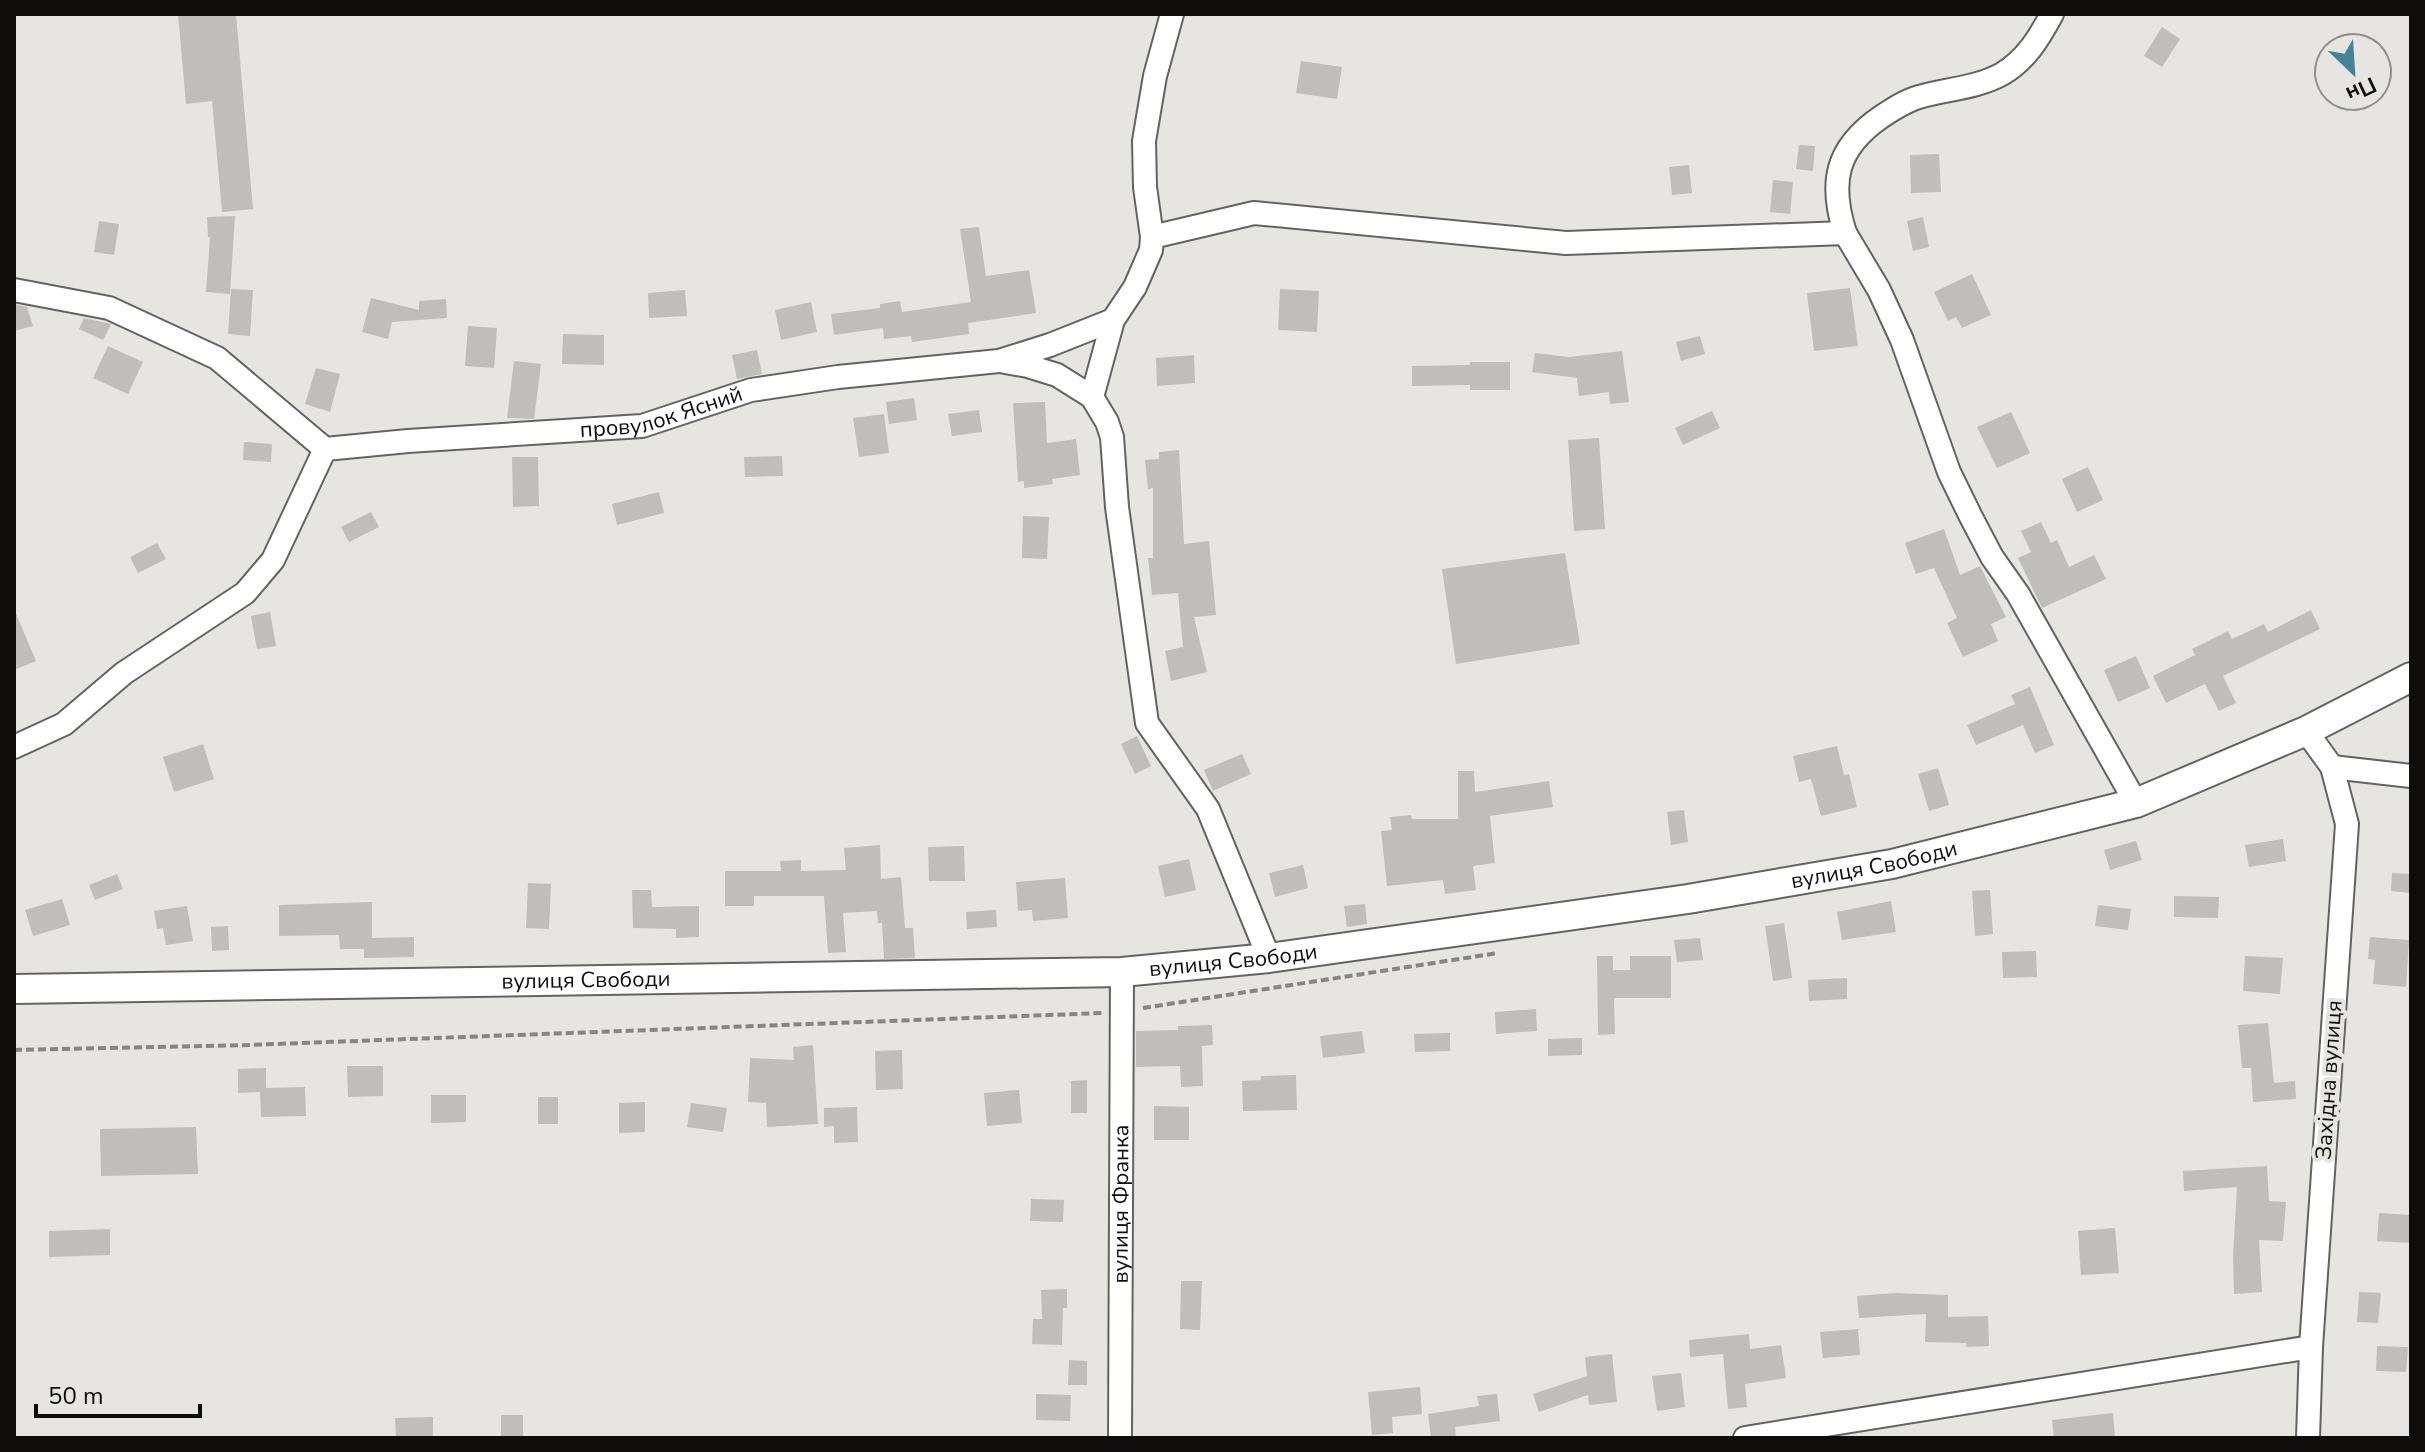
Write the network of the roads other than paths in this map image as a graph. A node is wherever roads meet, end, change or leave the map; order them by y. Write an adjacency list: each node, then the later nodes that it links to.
1 (1172, 14): 4 (street)
2 (2052, 14): 3 (street)
3 (1845, 233): 4 (street); 15 (street)
4 (1152, 237): 6 (street)
5 (14, 290): 9 (street)
6 (1113, 320): 7 (street, провулок Ясний); 8 (street)
7 (999, 361): 8 (street); 9 (street, провулок Ясний)
8 (1092, 397): 16 (street)
9 (325, 449): 12 (street)
10 (2411, 677): 11 (street, вулиця Свободи)
11 (2306, 731): 13 (street, Західна вулиця); 15 (street, вулиця Свободи)
12 (14, 747)
13 (2332, 767): 14 (street); 19 (street, Західна вулиця)
14 (2411, 776)
15 (2136, 803): 16 (street, вулиця Свободи)
16 (1269, 958): 17 (street, вулиця Свободи)
17 (1122, 972): 18 (street, вулиця Свободи); 20 (street, вулиця Франка)
18 (14, 989)
19 (2311, 1347): 21 (street); 22 (street, Західна вулиця)
20 (1120, 1438)
21 (1745, 1438)
22 (2308, 1438)

